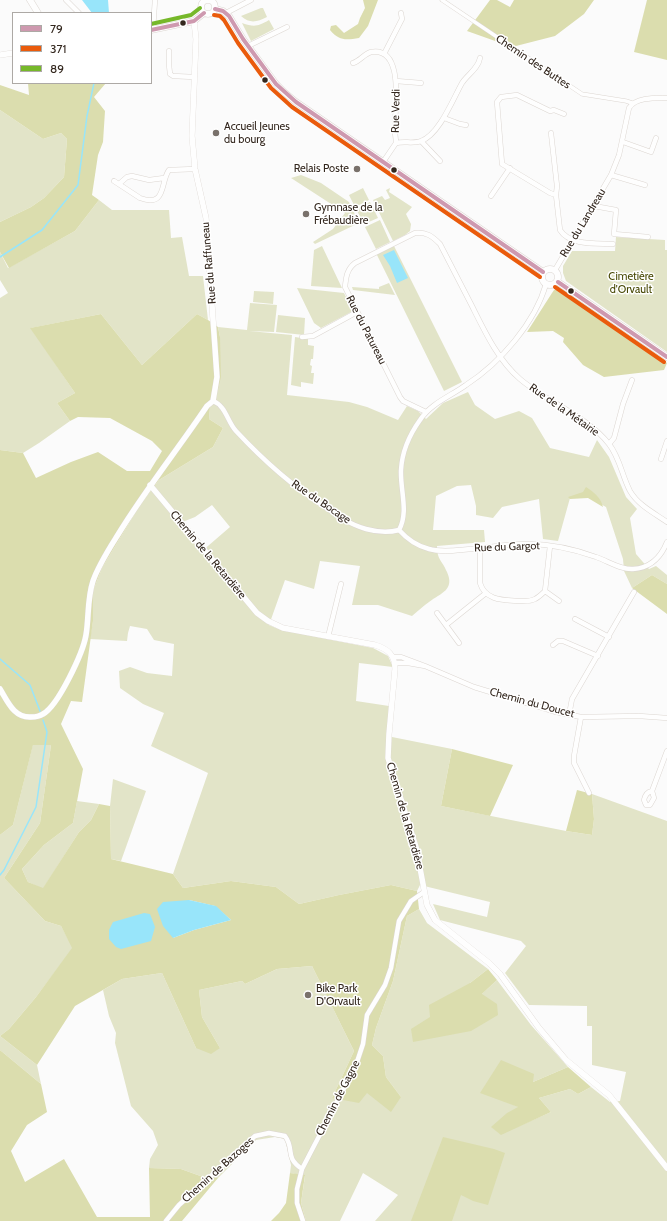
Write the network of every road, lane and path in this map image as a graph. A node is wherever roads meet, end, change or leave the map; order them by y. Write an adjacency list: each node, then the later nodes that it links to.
1 (30, 0): 8 (main road)
2 (66, 0): 9 (street)
3 (155, 0): 15 (street)
4 (208, 0): 7 (main road); 10 (main road)
5 (250, 0): 12 (street)
6 (442, 0): 27 (street, Chemin des Buttes)
7 (214, 9): 10 (main road); 12 (main road)
8 (37, 12)
9 (78, 12)
10 (204, 13): 13 (main road)
11 (401, 13): 19 (street)
12 (226, 14): 16 (main road)
13 (194, 21): 15 (main road); 23 (street, Rue du Raffuneau)
14 (287, 27): 16 (street)
15 (152, 29)
16 (248, 46): 37 (main road)
17 (169, 51): 23 (street)
18 (12, 53): 20 (street)
19 (384, 54): 22 (street); 24 (street, Rue Verdi)
20 (0, 55)
21 (480, 58): 29 (street)
22 (353, 64)
23 (194, 77): 39 (street, Rue du Raffuneau)
24 (396, 81): 25 (street, Rue Verdi); 35 (street, Rue Verdi)
25 (421, 83)
26 (667, 98): 27 (street)
27 (632, 104): 34 (street, Rue du Landreau)
28 (564, 114): 38 (street)
29 (444, 118): 30 (street); 33 (street)
30 (466, 125)
31 (551, 134): 45 (street)
32 (656, 138): 34 (street)
33 (421, 141): 35 (street); 36 (street)
34 (623, 142): 40 (street, Rue du Landreau)
35 (396, 143): 37 (street, Rue Verdi)
36 (440, 161)
37 (384, 162): 52 (main road)
38 (510, 168): 45 (street); 46 (street)
39 (195, 169): 41 (street); 60 (street, Rue du Raffuneau)
40 (611, 175): 44 (street, Rue du Landreau); 47 (street, Rue du Landreau)
41 (164, 178): 43 (street); 43 (street)
42 (114, 181): 43 (street)
43 (119, 184)
44 (645, 186)
45 (556, 195): 49 (street)
46 (491, 196)
47 (594, 206): 48 (street); 49 (street, Rue du Landreau)
48 (648, 237)
49 (573, 240): 50 (street); 51 (street, Rue du Landreau)
50 (614, 244)
51 (555, 270): 52 (main road); 53 (main road)
52 (543, 272): 54 (main road)
53 (558, 282): 54 (main road); 58 (main road)
54 (546, 284): 57 (street)
55 (357, 312): 56 (street); 57 (street, Rue du Patureau); 61 (street, Rue du Patureau)
56 (302, 337)
57 (500, 356): 61 (street); 63 (street, Rue de la Métairie)
58 (667, 357)
59 (632, 380): 63 (street)
60 (213, 401): 65 (street); 67 (street, Rue du Bocage)
61 (426, 412): 67 (street)
62 (667, 441): 64 (street)
63 (609, 444): 66 (street, Rue de la Métairie)
64 (662, 459)
65 (150, 485): 79 (street, Chemin de la Retardière); 85 (street)
66 (667, 522)
67 (399, 530): 70 (street, Rue du Gargot)
68 (667, 542): 69 (street, Rue du Gargot)
69 (550, 546): 70 (street, Rue du Gargot); 72 (street)
70 (480, 548): 74 (street)
71 (341, 584): 79 (street)
72 (545, 591): 74 (street); 75 (street)
73 (634, 592): 80 (street)
74 (486, 593): 78 (street)
75 (559, 601)
76 (437, 613): 78 (street)
77 (575, 619): 80 (street)
78 (446, 625): 81 (street)
79 (328, 637): 84 (street, Chemin de la Retardière)
80 (609, 637): 83 (street)
81 (459, 642)
82 (553, 645): 83 (street)
83 (598, 656): 86 (street)
84 (394, 660): 86 (street, Chemin du Doucet); 92 (street, Chemin de la Retardière)
85 (0, 689)
86 (569, 715): 87 (street, Chemin du Doucet)
87 (581, 717): 88 (street, Chemin du Doucet); 91 (street)
88 (667, 718)
89 (667, 751): 90 (street)
90 (652, 790)
91 (589, 793)
92 (424, 892): 93 (street, Chemin de la Retardière); 94 (street, Chemin de Gagne)
93 (667, 1168)
94 (302, 1169): 95 (street, Chemin de Bazoges); 96 (street, Chemin de Gagne)
95 (166, 1221)
96 (302, 1221)

